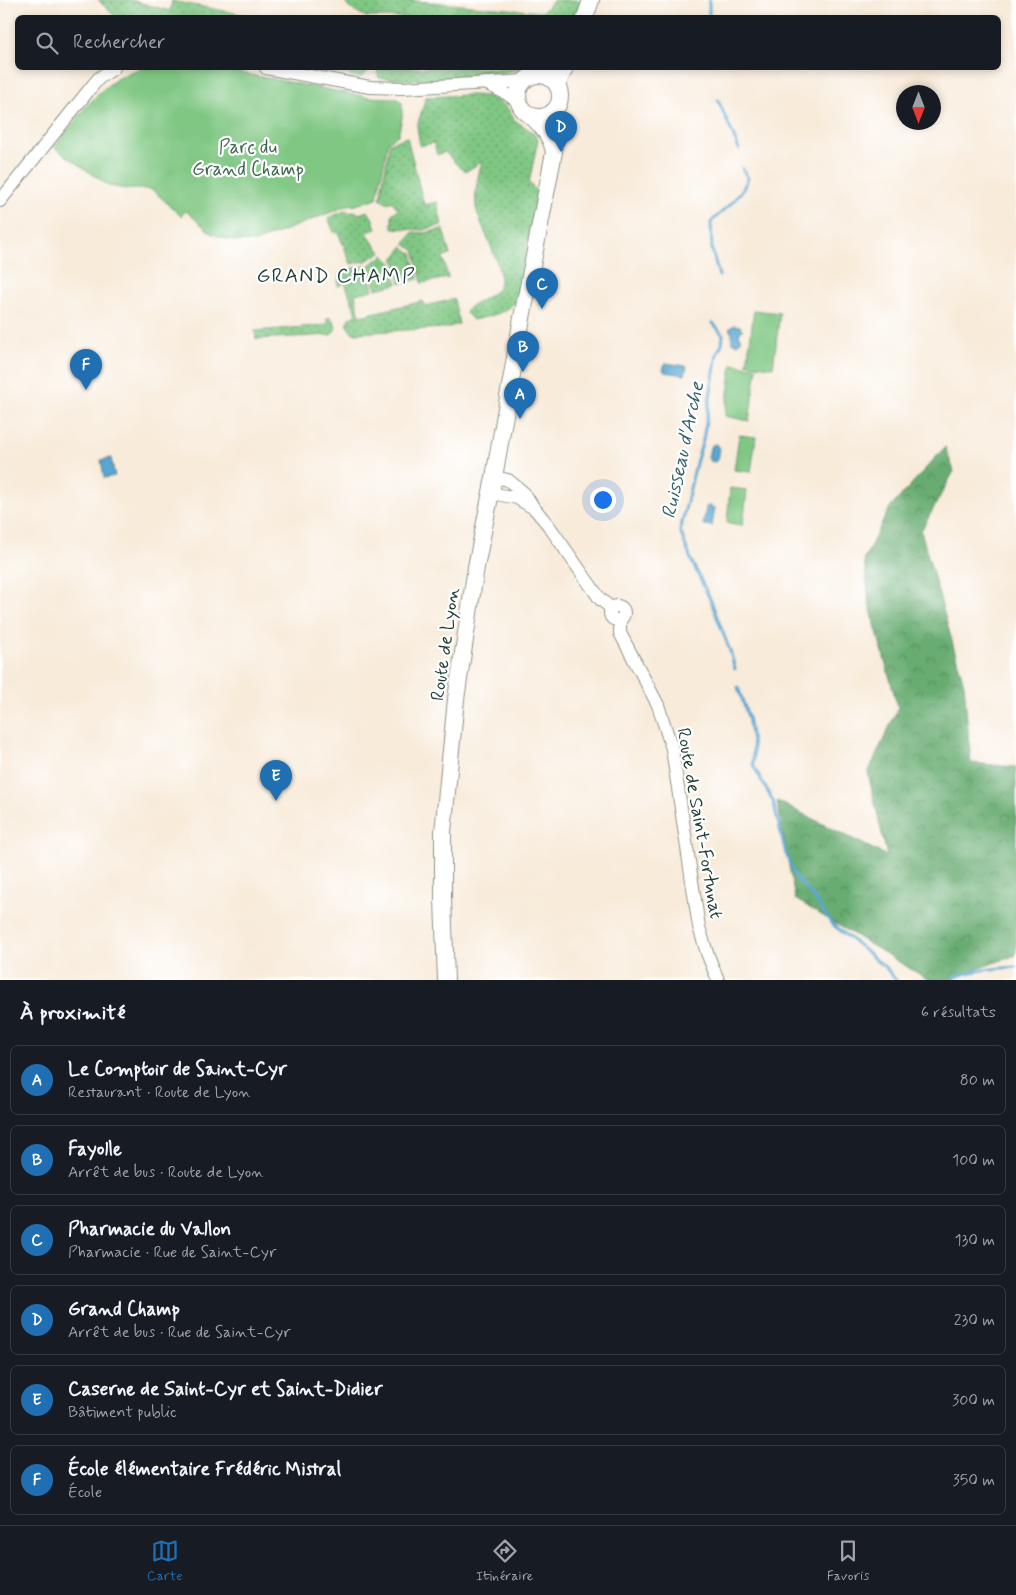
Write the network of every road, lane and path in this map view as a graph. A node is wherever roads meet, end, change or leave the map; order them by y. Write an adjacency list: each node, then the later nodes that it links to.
1 (591, 0): 2 (main road)
2 (586, 15)
3 (111, 70): 14 (street)
4 (277, 70): 8 (street)
5 (563, 70): 9 (main road)
6 (546, 71): 7 (main road); 9 (main road)
7 (524, 81): 8 (street); 10 (main road)
8 (485, 83): 10 (street)
9 (557, 85): 11 (main road)
10 (518, 102): 12 (main road)
11 (554, 110): 12 (main road); 13 (main road)
12 (530, 115): 13 (main road)
13 (552, 140): 15 (main road, Route de Lyon)
14 (0, 201)
15 (492, 485): 16 (main road, Route de Lyon); 17 (street, Route de Saint-Fortunat)
16 (446, 980)
17 (718, 980)

